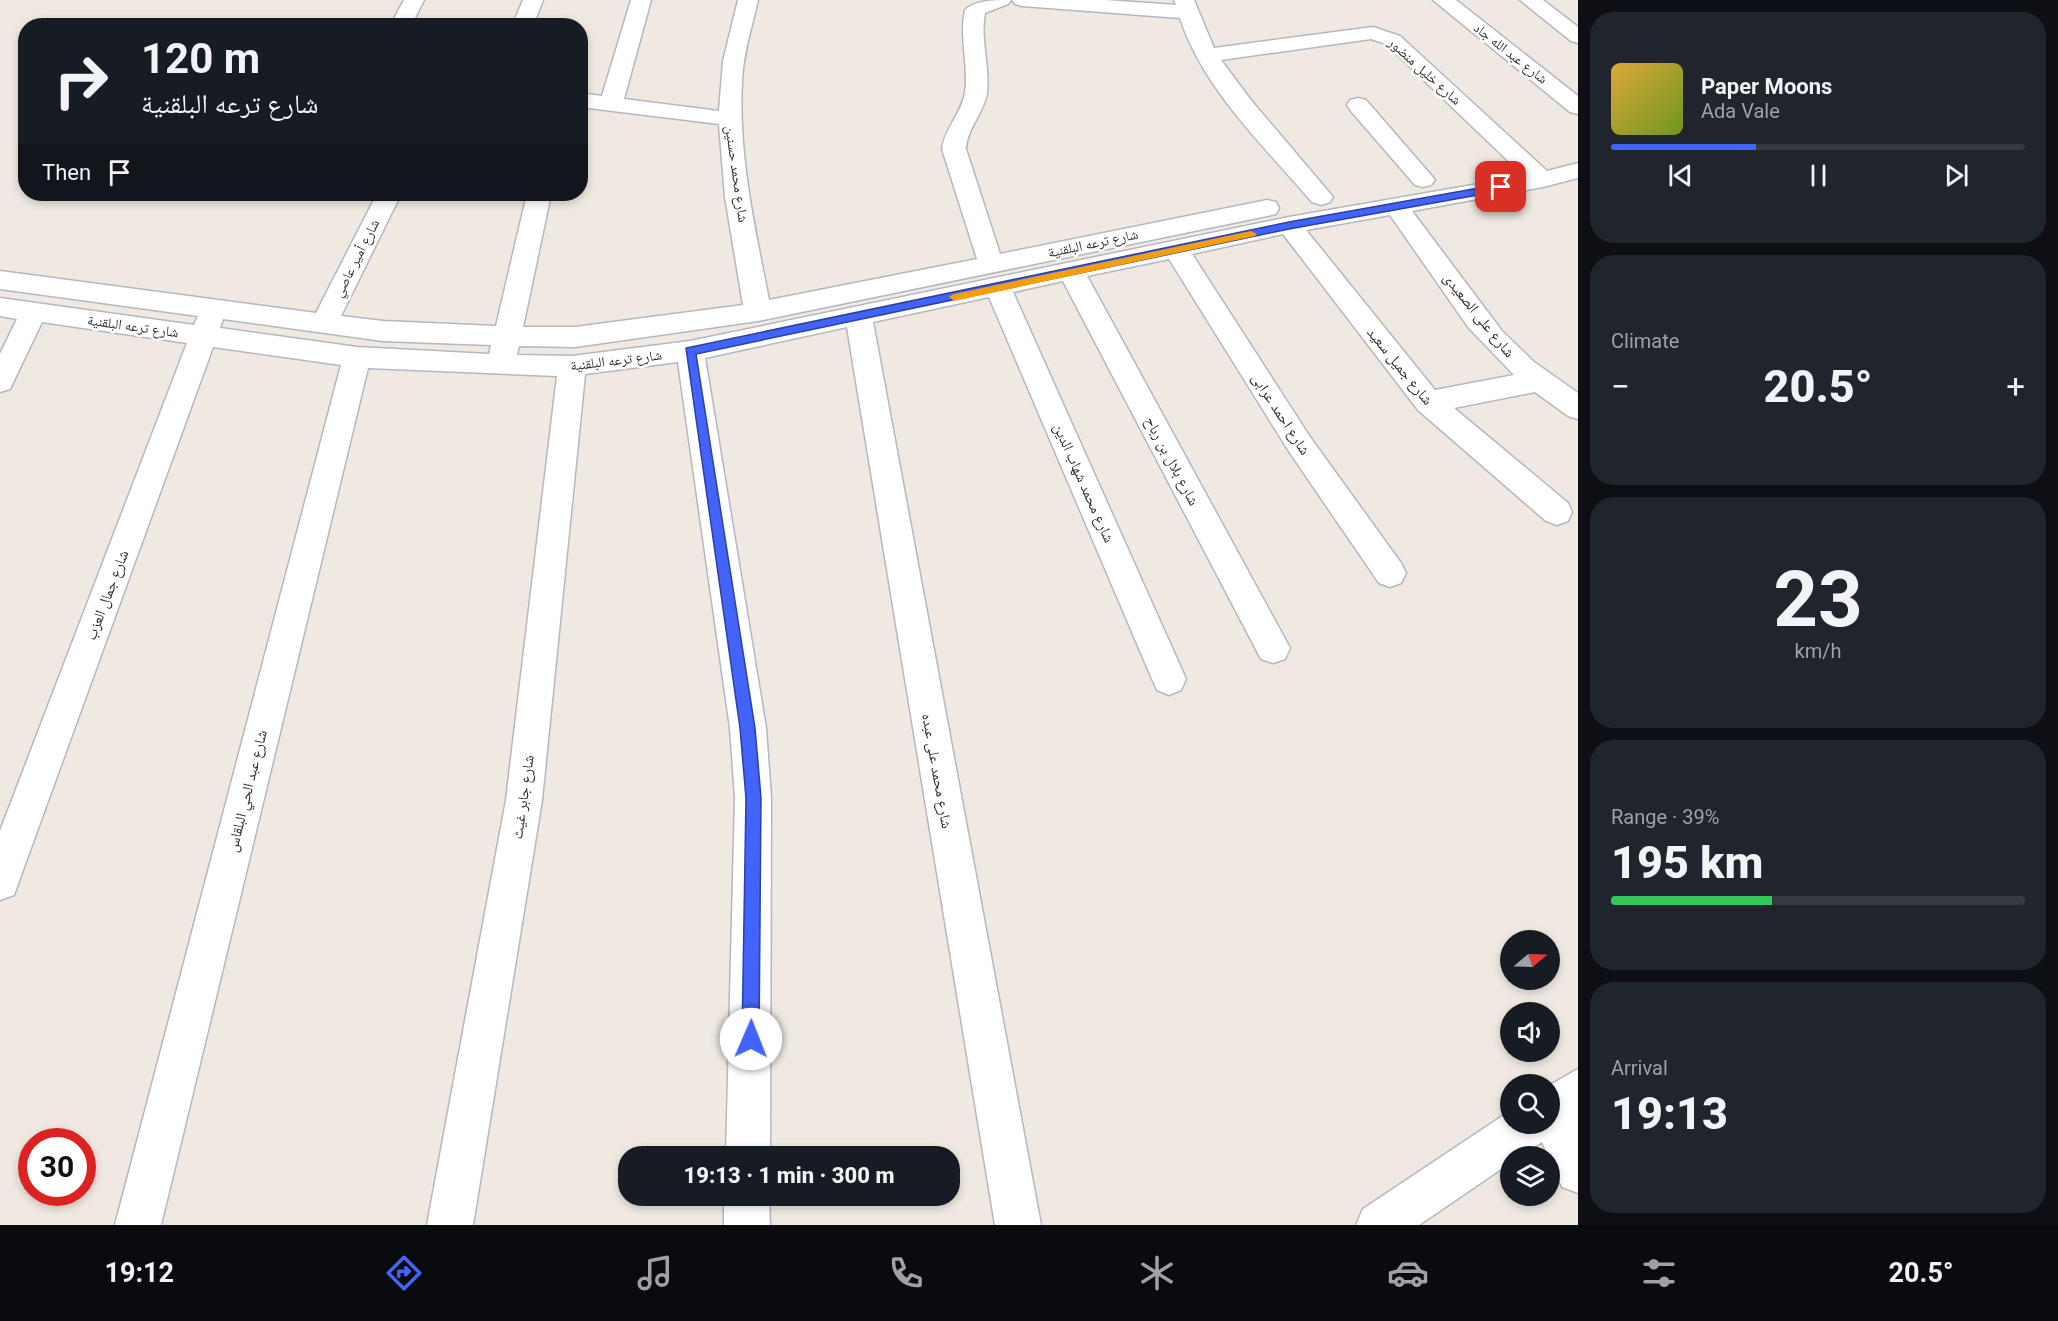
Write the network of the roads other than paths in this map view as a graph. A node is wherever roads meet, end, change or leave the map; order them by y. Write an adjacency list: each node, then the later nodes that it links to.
1 (414, 0): 12 (street)
2 (533, 0): 13 (street)
3 (641, 0): 17 (street)
4 (748, 0): 20 (street, شارع محمد حسنين)
5 (1001, 0): 6 (street); 32 (street, شارع محمد شهاب الدين)
6 (1016, 0)
7 (1022, 0): 10 (street)
8 (1443, 0): 19 (street, شارع عبد الله جاد)
9 (1530, 0): 14 (street)
10 (1085, 2): 11 (street)
11 (1186, 6): 15 (street)
12 (404, 18)
13 (525, 18)
14 (1578, 37)
15 (1209, 55): 23 (street, شارع خليل منضور); 25 (street)
16 (588, 101): 17 (street)
17 (611, 104): 20 (street)
18 (1358, 105): 24 (street)
19 (1578, 107)
20 (729, 119): 36 (street, شارع محمد حسنين)
21 (1578, 150): 23 (street, شارع ترعه البلقنية)
22 (1578, 170): 23 (street, شارع ترعه البلقنية)
23 (1534, 171): 24 (street, شارع ترعه البلقنية); 28 (street, شارع ترعه البلقنية)
24 (1423, 180): 25 (street, شارع ترعه البلقنية)
25 (1321, 197): 32 (street, شارع ترعه البلقنية)
26 (385, 201): 39 (street, شارع أمير عاصي)
27 (537, 201): 40 (street)
28 (1396, 206): 29 (street, شارع ترعه البلقنية); 45 (street, شارع على الصعيدى)
29 (1289, 225): 30 (street, شارع ترعه البلقنية); 47 (street, شارع جميل سعيد)
30 (1177, 251): 31 (street, شارع ترعه البلقنية); 50 (street, شارع احمد عرابى)
31 (1072, 273): 32 (street, شارع ترعه البلقنية); 51 (street, شارع بلال بن رباح)
32 (995, 276): 36 (street, شارع ترعه البلقنية); 37 (street, شارع ترعه البلقنية); 52 (street, شارع محمد شهاب الدين)
33 (0, 280): 38 (street, شارع ترعه البلقنية)
34 (0, 307): 35 (street, شارع ترعه البلقنية)
35 (34, 312): 38 (street, شارع ترعه البلقنية); 46 (street)
36 (758, 312): 40 (street, شارع ترعه البلقنية)
37 (859, 317): 41 (street, شارع ترعه البلقنية); 65 (street, شارع محمد على عبده)
38 (209, 322): 39 (street, شارع ترعه البلقنية); 42 (street, شارع ترعه البلقنية); 53 (street, شارع جمال العزب)
39 (324, 323): 40 (street, شارع ترعه البلقنية)
40 (507, 337): 43 (street)
41 (690, 351): 44 (street, شارع ترعه البلقنية); 58 (street)
42 (357, 357): 43 (street, شارع ترعه البلقنية); 62 (street, شارع عبد الحي البلقاس)
43 (500, 365): 44 (street, شارع ترعه البلقنية)
44 (572, 366): 63 (street, شارع جابر غيث)
45 (1539, 381): 47 (street); 48 (street, شارع على الصعيدى)
46 (0, 382)
47 (1428, 402): 49 (street, شارع جميل سعيد)
48 (1578, 408)
49 (1557, 512)
50 (1390, 573)
51 (1273, 648)
52 (1169, 679)
53 (0, 881)
54 (1578, 1091): 55 (street)
55 (1560, 1103)
56 (1560, 1132): 59 (street)
57 (1516, 1134): 61 (street)
58 (748, 1146)
59 (1578, 1171)
60 (747, 1206): 64 (street)
61 (1390, 1222)
62 (138, 1225)
63 (450, 1225)
64 (747, 1225)
65 (1018, 1225)

